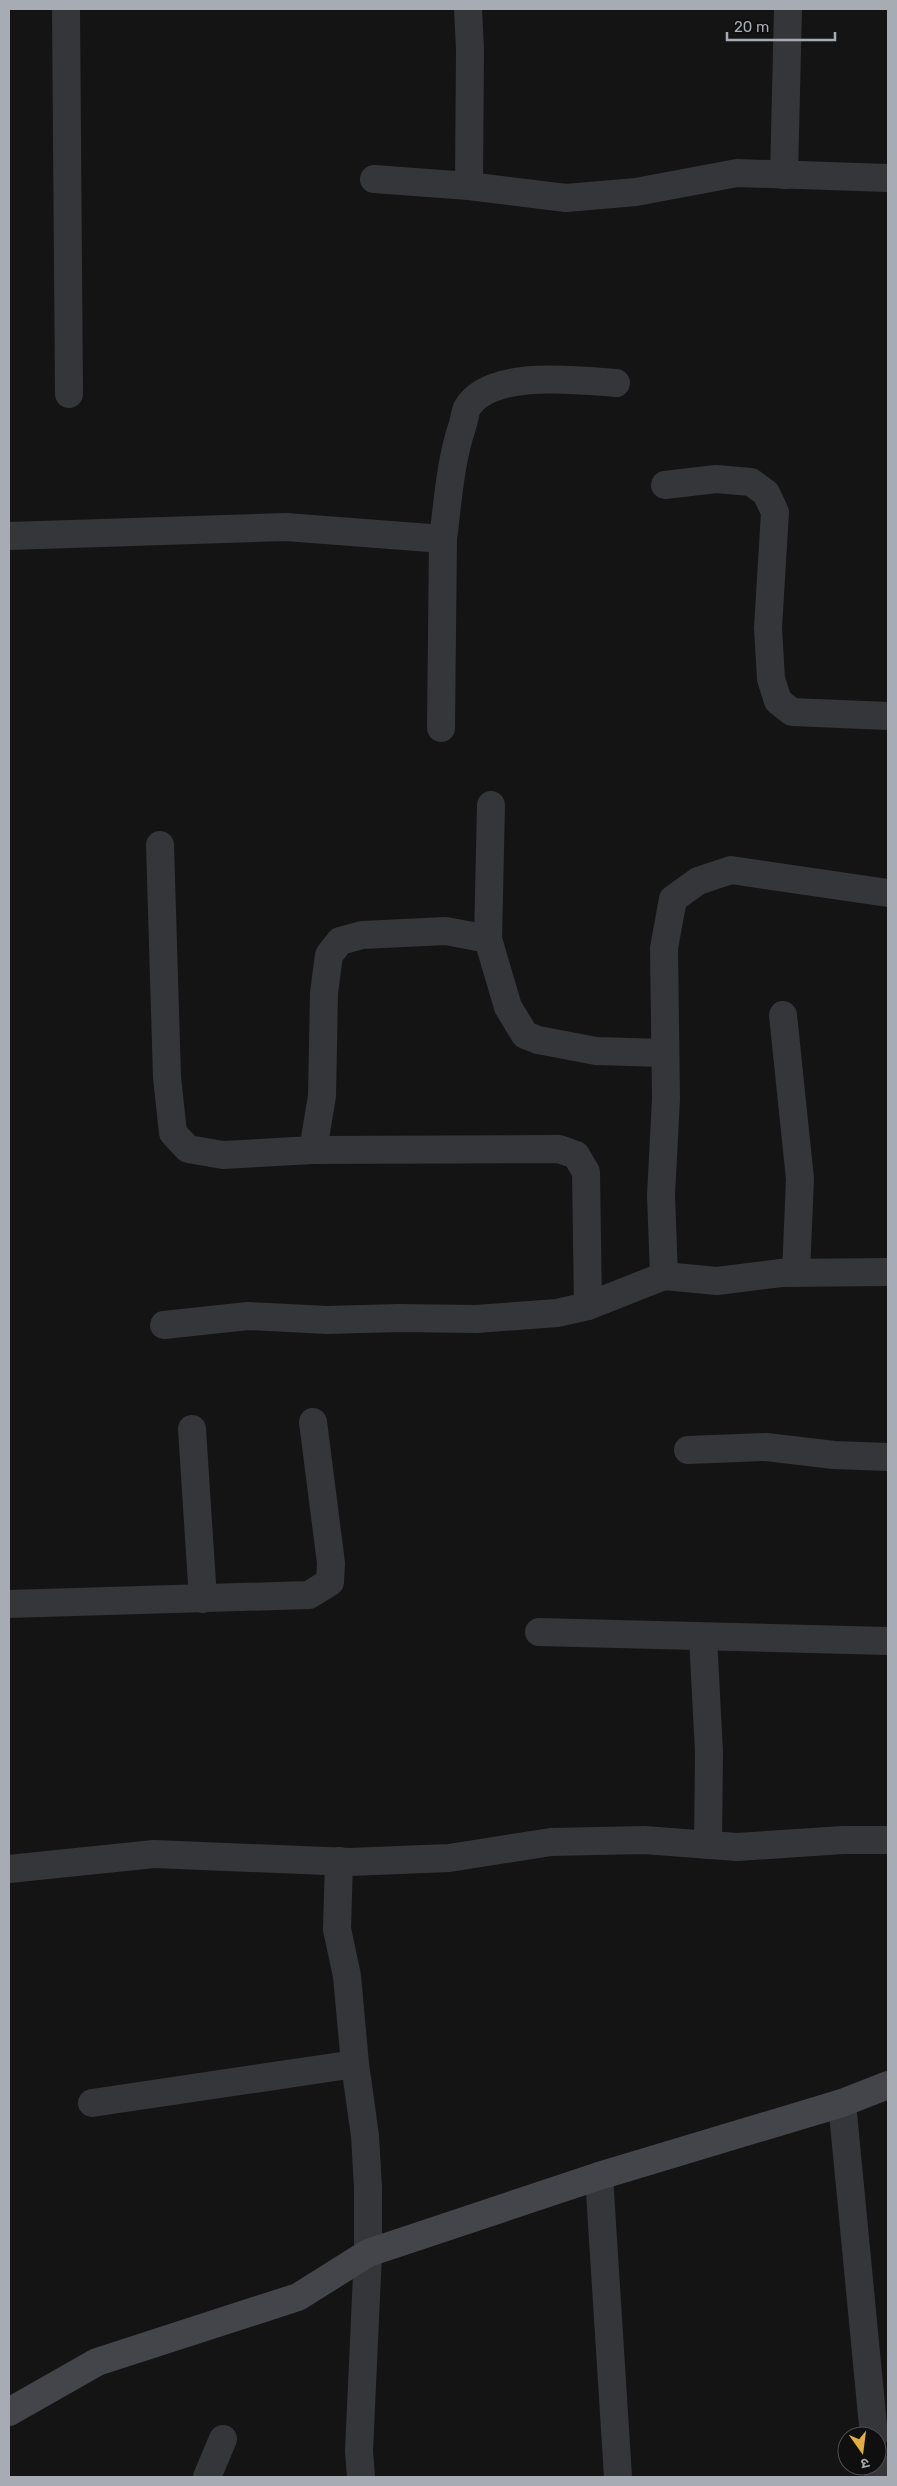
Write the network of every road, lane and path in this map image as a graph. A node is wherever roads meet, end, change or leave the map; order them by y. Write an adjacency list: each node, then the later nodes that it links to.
1 (66, 9): 9 (street)
2 (468, 9): 7 (street)
3 (788, 9): 4 (street)
4 (784, 175): 5 (street); 7 (street)
5 (888, 178)
6 (374, 179): 7 (street)
7 (469, 186)
8 (616, 383): 12 (street)
9 (69, 394)
10 (665, 485): 13 (street)
11 (9, 536): 12 (street)
12 (443, 540): 14 (street)
13 (888, 716)
14 (441, 728)
15 (491, 805): 18 (street)
16 (160, 845): 21 (street)
17 (888, 892): 20 (street)
18 (488, 939): 20 (street); 21 (street)
19 (783, 1014): 23 (street)
20 (664, 1053): 24 (street)
21 (313, 1150): 25 (street)
22 (888, 1272): 23 (street)
23 (796, 1273): 24 (street)
24 (664, 1276): 25 (street)
25 (588, 1306): 26 (street)
26 (164, 1325)
27 (313, 1422): 31 (street)
28 (192, 1429): 31 (street)
29 (688, 1450): 30 (street)
30 (888, 1457)
31 (203, 1599): 32 (street)
32 (9, 1604)
33 (539, 1632): 34 (street)
34 (703, 1637): 35 (street); 37 (street)
35 (888, 1641)
36 (888, 1840): 37 (street)
37 (708, 1844): 38 (street)
38 (338, 1861): 39 (street); 40 (street)
39 (9, 1869)
40 (355, 2064): 42 (street); 45 (street)
41 (888, 2085): 43 (street)
42 (92, 2103)
43 (842, 2103): 44 (street); 47 (street)
44 (599, 2176): 45 (street); 51 (street)
45 (368, 2253): 46 (street); 50 (street)
46 (9, 2412)
47 (879, 2426)
48 (223, 2439): 49 (street)
49 (207, 2477)
50 (361, 2477)
51 (618, 2477)

